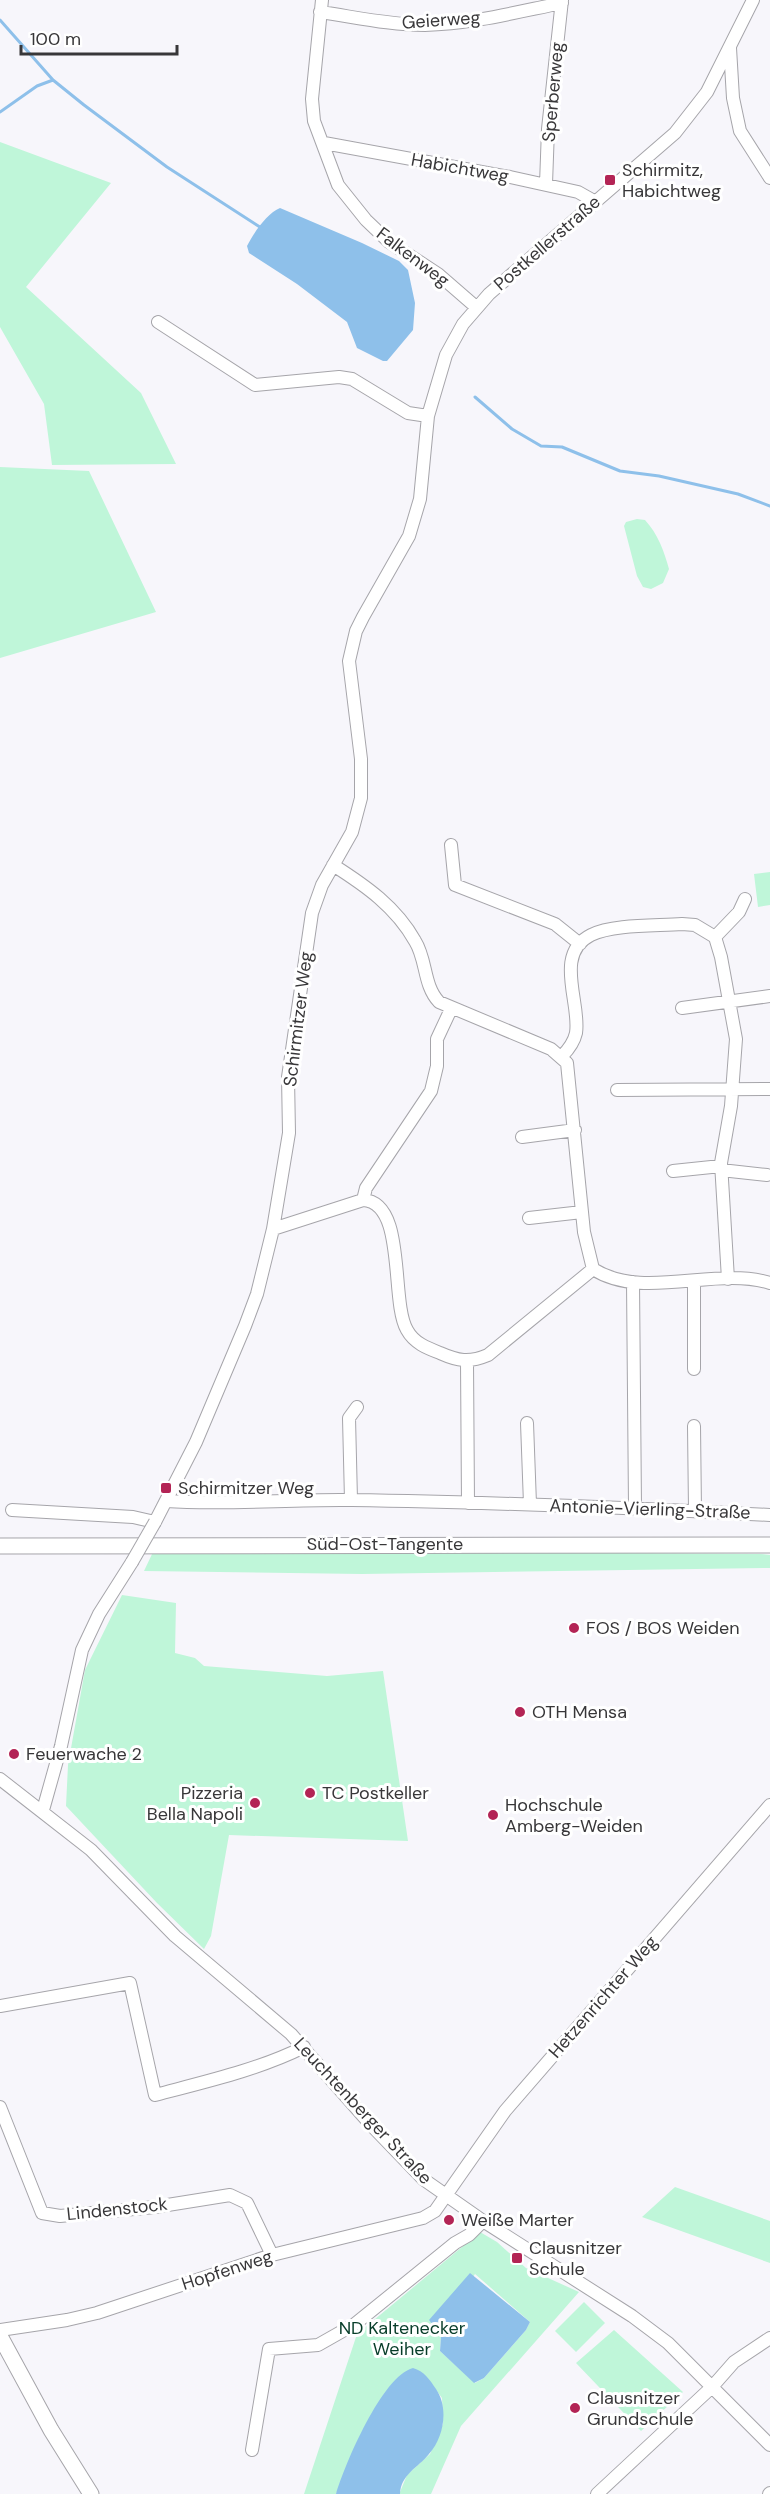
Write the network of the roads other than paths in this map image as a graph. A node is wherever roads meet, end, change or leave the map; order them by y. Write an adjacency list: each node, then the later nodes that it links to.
1 (753, 0): 4 (street, Postkellerstraße)
2 (562, 2): 3 (street, Geierweg); 7 (street, Sperberweg)
3 (321, 6): 5 (street, Falkenweg)
4 (730, 48): 6 (street); 8 (street, Postkellerstraße)
5 (324, 143): 7 (street, Habichtweg); 9 (street, Falkenweg)
6 (770, 178)
7 (546, 184): 8 (street, Habichtweg)
8 (594, 201): 9 (street, Postkellerstraße)
9 (476, 307): 11 (street, Postkellerstraße)
10 (158, 322): 11 (street)
11 (428, 416): 13 (street, Schirmitzer Weg)
12 (451, 845): 16 (street)
13 (333, 865): 20 (street); 33 (street, Schirmitzer Weg)
14 (745, 899): 15 (street)
15 (715, 937): 16 (street); 18 (street)
16 (580, 944): 21 (street)
17 (770, 996): 18 (street)
18 (730, 1002): 19 (street); 22 (street)
19 (682, 1008)
20 (451, 1009): 21 (street); 30 (street)
21 (562, 1056): 25 (street)
22 (733, 1089): 23 (street); 24 (street); 27 (street)
23 (770, 1089)
24 (618, 1090)
25 (575, 1130): 26 (street); 31 (street)
26 (522, 1137)
27 (721, 1168): 28 (street); 29 (street); 35 (street)
28 (673, 1171)
29 (766, 1175)
30 (363, 1200): 33 (street); 39 (street)
31 (582, 1212): 32 (street); 34 (street)
32 (529, 1218)
33 (273, 1229): 45 (street, Schirmitzer Weg)
34 (593, 1269): 37 (street); 39 (street)
35 (728, 1279): 36 (street); 38 (street)
36 (694, 1281): 37 (street); 40 (street)
37 (633, 1282): 48 (street)
38 (770, 1283)
39 (467, 1362): 46 (street)
40 (694, 1369)
41 (357, 1407): 44 (street)
42 (527, 1423): 47 (street, Antonie-Vierling-Straße)
43 (694, 1426): 50 (street)
44 (351, 1500): 45 (street, Antonie-Vierling-Straße); 46 (street, Antonie-Vierling-Straße)
45 (166, 1501): 52 (street, Schirmitzer Weg)
46 (468, 1503): 47 (street, Antonie-Vierling-Straße)
47 (530, 1504): 48 (street, Antonie-Vierling-Straße)
48 (635, 1507): 50 (street, Antonie-Vierling-Straße)
49 (12, 1510): 52 (street)
50 (695, 1511): 51 (street, Antonie-Vierling-Straße)
51 (770, 1515)
52 (155, 1522): 57 (street, Schirmitzer Weg, bridge)
53 (0, 1546): 54 (main road, Süd-Ost-Tangente)
54 (766, 1547)
55 (0, 1779): 57 (street, Leuchtenberger Straße)
56 (770, 1805): 61 (street, Hetzenrichter Weg)
57 (43, 1810): 59 (street, Leuchtenberger Straße)
58 (0, 2006): 59 (street)
59 (304, 2047): 61 (street, Leuchtenberger Straße)
60 (0, 2107): 63 (street, Lindenstock)
61 (446, 2197): 62 (street, Leuchtenberger Straße); 63 (street, Hopfenweg)
62 (483, 2221): 66 (street, Leuchtenberger Straße); 68 (street)
63 (272, 2255): 64 (street, Hopfenweg)
64 (1, 2335): 69 (main road)
65 (770, 2338): 66 (street)
66 (712, 2387): 67 (street, Leuchtenberger Straße); 70 (street)
67 (770, 2445)
68 (252, 2450)
69 (91, 2494)
70 (597, 2494)

